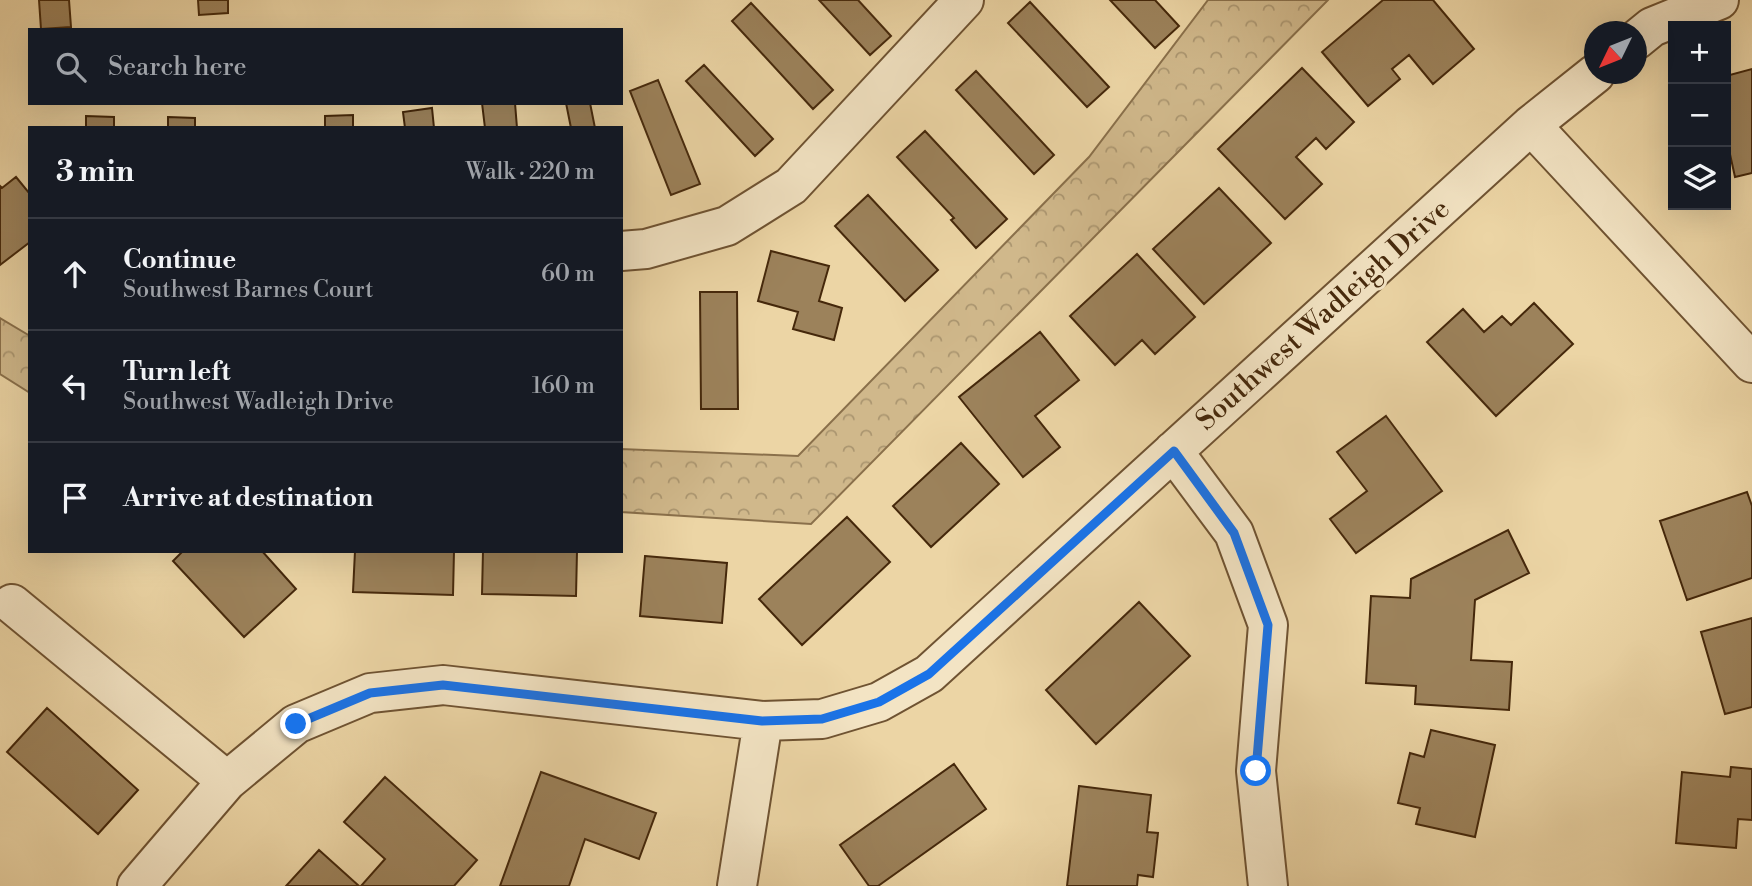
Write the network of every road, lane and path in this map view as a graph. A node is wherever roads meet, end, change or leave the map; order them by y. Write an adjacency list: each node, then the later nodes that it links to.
1 (964, 0): 6 (street)
2 (1719, 0): 3 (street)
3 (1647, 31)
4 (1584, 83): 5 (street, Southwest Wadleigh Drive)
5 (1531, 125): 7 (street); 8 (street, Southwest Wadleigh Drive)
6 (623, 251)
7 (1752, 363)
8 (1174, 451): 10 (street, Southwest Wadleigh Drive); 14 (street)
9 (12, 604): 11 (street)
10 (762, 721): 11 (street, Southwest Wadleigh Drive); 13 (street)
11 (227, 781): 12 (street, Southwest Wadleigh Drive)
12 (137, 886)
13 (737, 886)
14 (1268, 886)

